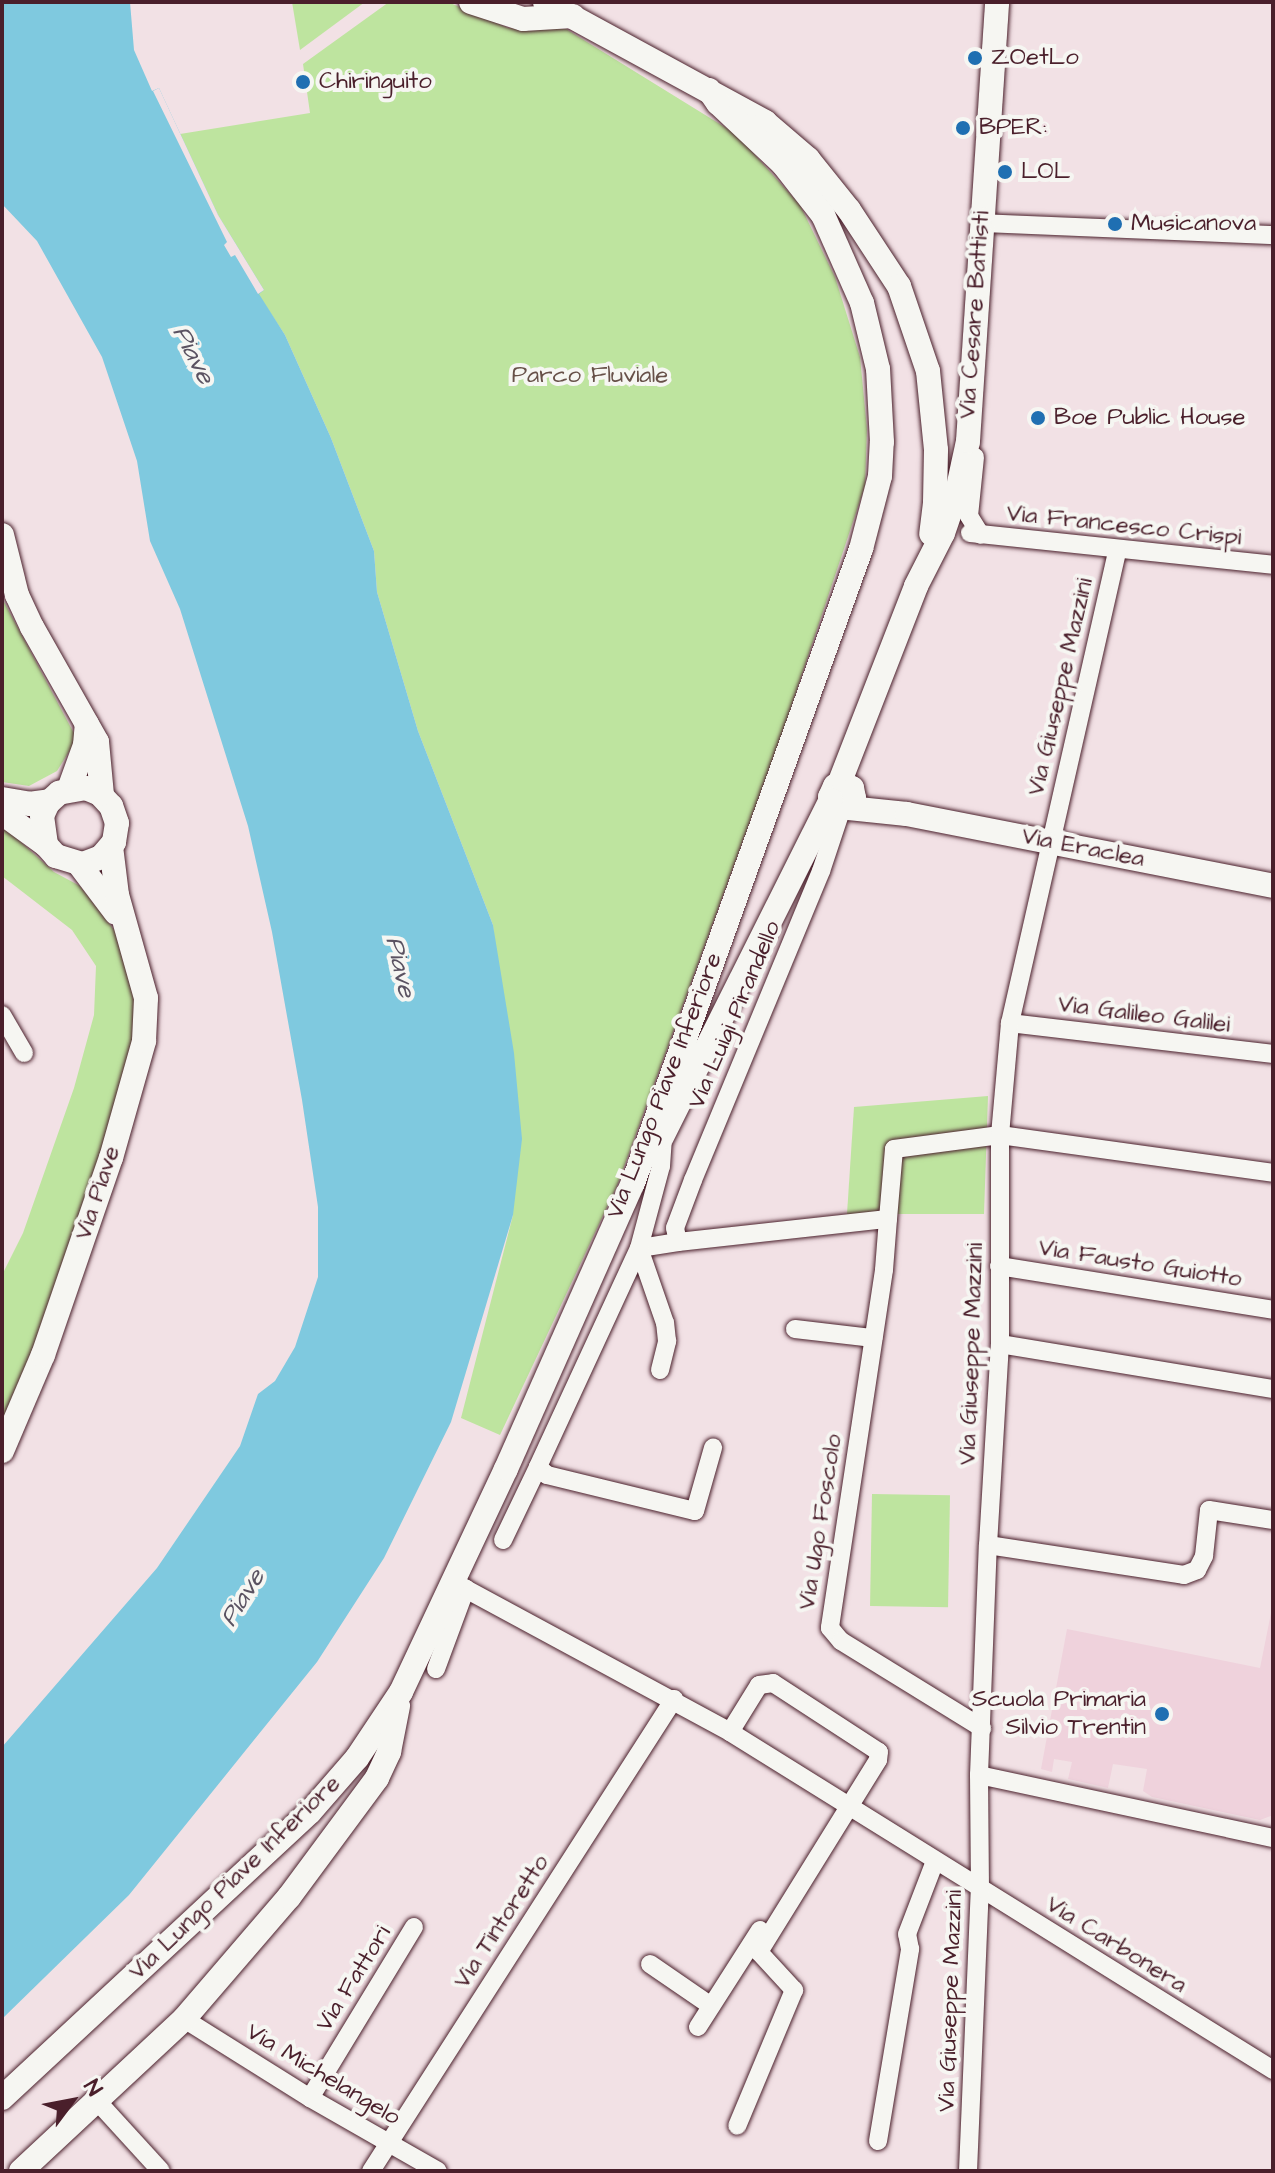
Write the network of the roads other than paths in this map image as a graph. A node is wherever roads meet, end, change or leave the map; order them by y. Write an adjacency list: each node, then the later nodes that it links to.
1 (471, 2): 4 (main road)
2 (545, 2): 4 (main road, Via Lungo Piave Inferiore)
3 (997, 2): 6 (main road, Via Cesare Battisti)
4 (573, 16): 5 (main road, Via Lungo Piave Inferiore)
5 (709, 90): 9 (main road, Via Lungo Piave Inferiore); 34 (main road, Via Lungo Piave Inferiore)
6 (981, 223): 7 (street); 8 (main road, Via Cesare Battisti)
7 (1273, 235)
8 (968, 439): 9 (main road, Via Cesare Battisti); 10 (street, Via Cesare Battisti); 14 (main road, Via Cesare Battisti)
9 (935, 503): 14 (main road, Via Lungo Piave Inferiore)
10 (976, 534): 12 (street, Via Francesco Crispi)
11 (2, 535): 15 (main road)
12 (1117, 551): 13 (street, Via Francesco Crispi); 21 (street, Via Giuseppe Mazzini)
13 (1273, 565)
14 (916, 586): 18 (main road, Via Cesare Battisti)
15 (87, 722): 16 (main road); 17 (main road)
16 (60, 795): 17 (main road); 19 (main road); 22 (main road)
17 (102, 795): 23 (main road)
18 (844, 798): 21 (main road, Via Eraclea); 31 (main road); 36 (street, Via Luigi Pirandello)
19 (2, 799)
20 (2, 813): 22 (main road)
21 (1050, 842): 25 (main road, Via Eraclea); 28 (street, Via Giuseppe Mazzini)
22 (46, 845): 24 (main road)
23 (111, 846): 24 (main road); 26 (main road, Via Piave)
24 (79, 864): 26 (main road, Via Piave)
25 (1273, 886)
26 (126, 928): 46 (main road, Via Piave)
27 (2, 1015): 29 (street)
28 (1010, 1023): 30 (street, Via Galileo Galilei); 32 (street, Via Giuseppe Mazzini)
29 (24, 1053)
30 (1273, 1054)
31 (663, 1134): 34 (main road); 37 (street)
32 (1000, 1135): 33 (street); 35 (street); 38 (street, Via Giuseppe Mazzini)
33 (1273, 1173)
34 (633, 1183): 51 (main road, Via Lungo Piave Inferiore)
35 (888, 1219): 36 (street); 41 (street, Via Ugo Foscolo)
36 (678, 1242): 37 (street)
37 (639, 1248): 43 (street); 47 (street)
38 (999, 1266): 39 (street, Via Fausto Guiotto); 42 (street, Via Giuseppe Mazzini)
39 (1273, 1310)
40 (795, 1329): 41 (street)
41 (873, 1338): 55 (street, Via Ugo Foscolo)
42 (1000, 1344): 44 (street); 50 (street, Via Giuseppe Mazzini)
43 (660, 1370)
44 (1273, 1389)
45 (713, 1448): 47 (street)
46 (2, 1451)
47 (538, 1467): 49 (street)
48 (1273, 1520): 50 (street)
49 (503, 1540)
50 (988, 1545): 55 (street, Via Giuseppe Mazzini)
51 (459, 1585): 52 (street); 53 (main road, Via Lungo Piave Inferiore); 54 (street, Via Carbonera)
52 (436, 1669)
53 (401, 1692): 65 (main road); 68 (main road, Via Lungo Piave Inferiore)
54 (674, 1699): 56 (street, Via Carbonera); 73 (street, Via Tintoretto)
55 (982, 1728): 57 (street, Via Giuseppe Mazzini)
56 (730, 1732): 58 (street, Via Carbonera); 58 (street)
57 (979, 1775): 59 (street); 61 (street, Via Giuseppe Mazzini)
58 (844, 1804): 60 (street, Via Carbonera); 64 (street); 71 (street)
59 (1273, 1838)
60 (935, 1861): 61 (street, Via Carbonera); 72 (street)
61 (980, 1889): 67 (street, Via Carbonera); 78 (street, Via Giuseppe Mazzini)
62 (414, 1927): 69 (street, Via Fattori)
63 (650, 1964): 64 (street)
64 (711, 2006): 66 (street)
65 (184, 2019): 69 (street, Via Michelangelo); 70 (main road)
66 (698, 2027)
67 (1273, 2070)
68 (2, 2098)
69 (310, 2098): 73 (street, Via Michelangelo)
70 (98, 2102): 74 (main road); 75 (street)
71 (737, 2126)
72 (878, 2141)
73 (389, 2142): 76 (street, Via Tintoretto); 77 (street, Via Michelangelo)
74 (27, 2167)
75 (161, 2171)
76 (371, 2171)
77 (438, 2171)
78 (968, 2171)

